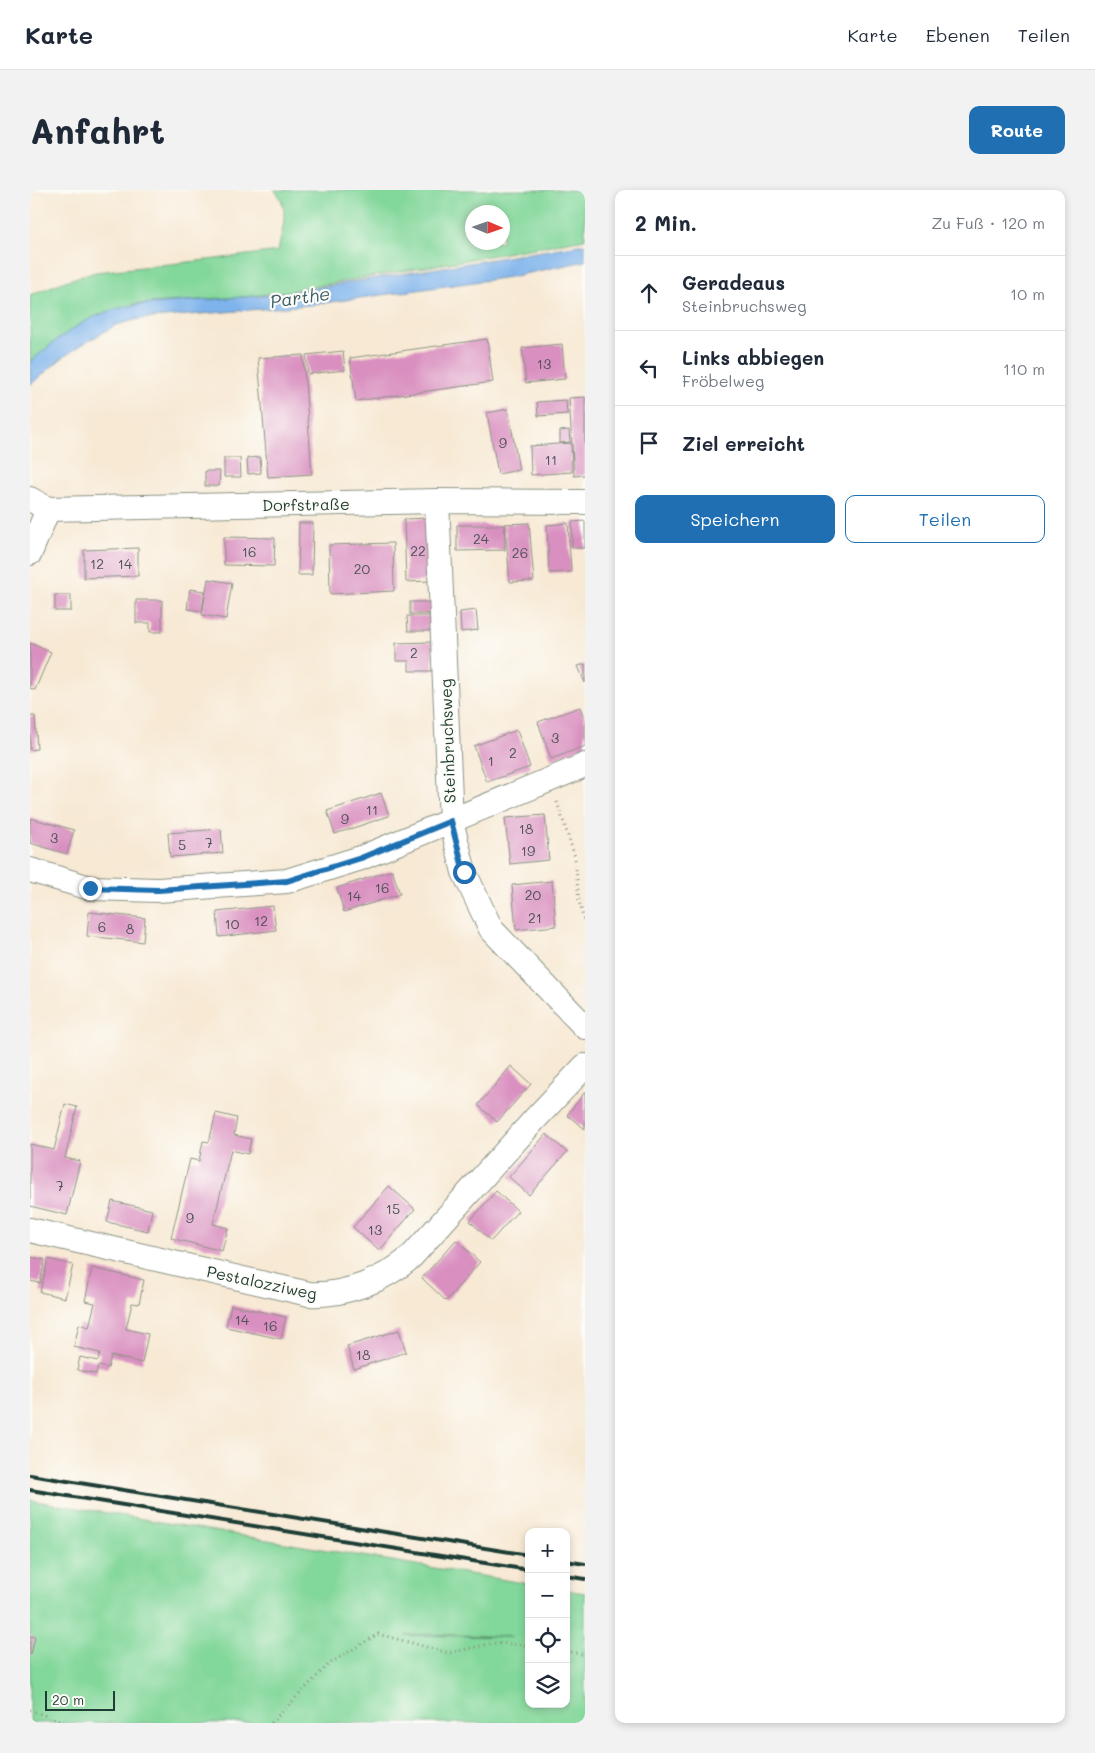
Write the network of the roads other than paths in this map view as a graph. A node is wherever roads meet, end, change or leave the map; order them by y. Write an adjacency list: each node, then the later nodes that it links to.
1 (437, 501): 2 (street, Dorfstraße); 3 (street, Dorfstraße); 6 (street, Steinbruchsweg)
2 (585, 502)
3 (39, 504): 4 (street)
4 (30, 553)
5 (585, 765): 6 (street)
6 (451, 821): 7 (street); 8 (street, Steinbruchsweg)
7 (30, 870)
8 (585, 1027)
9 (585, 1066): 10 (street, Pestalozziweg)
10 (30, 1230)

